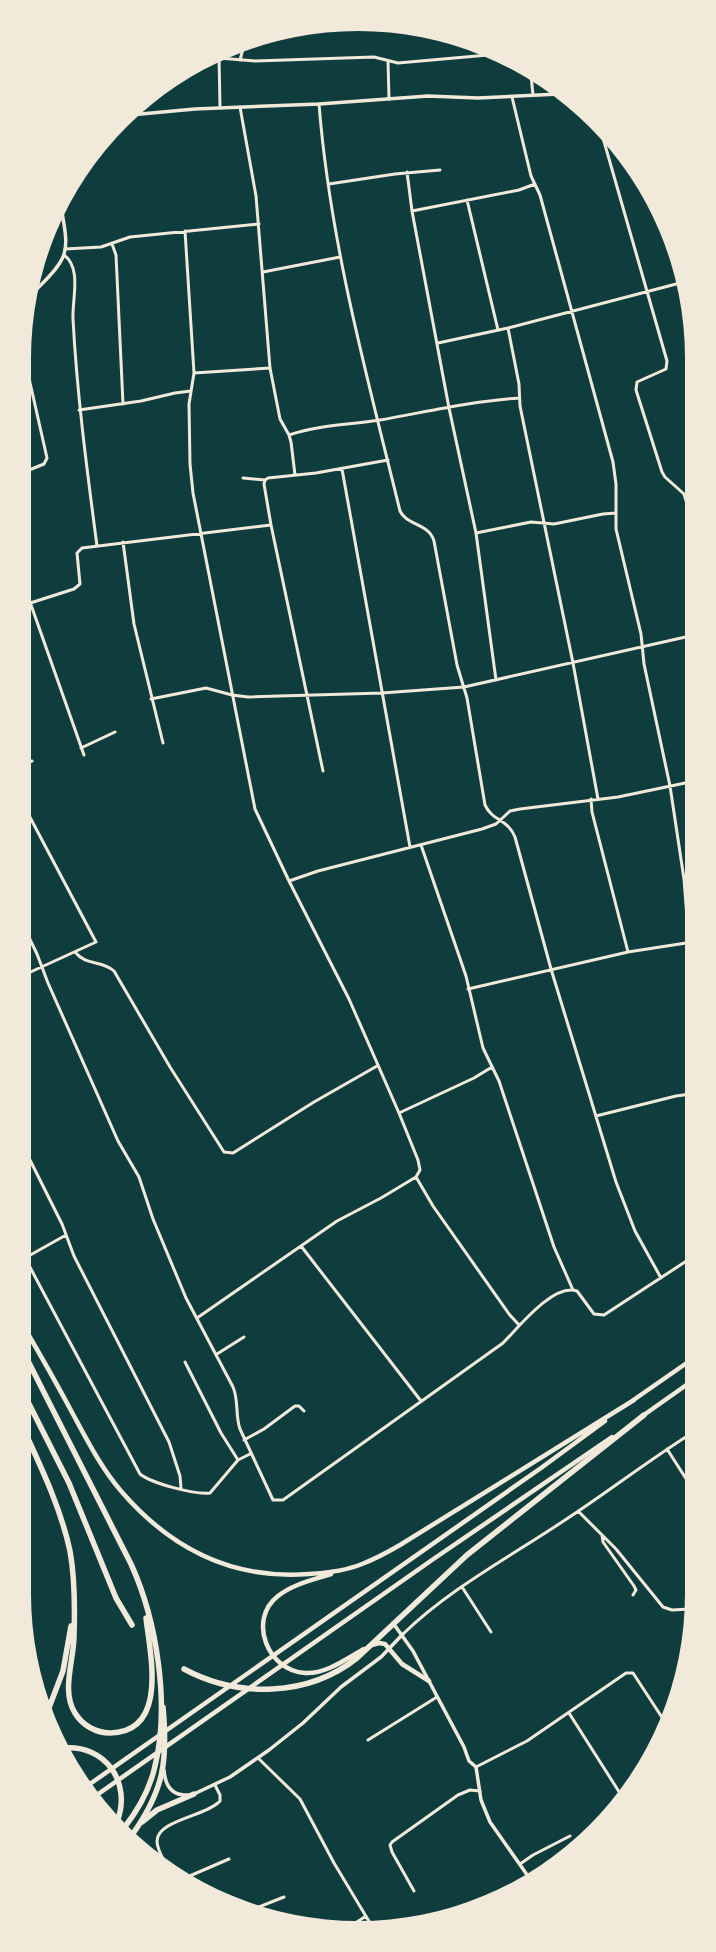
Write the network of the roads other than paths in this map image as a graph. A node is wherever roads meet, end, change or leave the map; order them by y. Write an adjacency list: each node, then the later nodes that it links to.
1 (242, 52): 4 (street)
2 (482, 56): 5 (street)
3 (228, 58): 4 (street)
4 (240, 60): 5 (street)
5 (388, 61): 11 (street)
6 (219, 62): 13 (street)
7 (532, 81): 9 (street)
8 (551, 94): 9 (street)
9 (533, 95): 10 (street)
10 (512, 97): 11 (street); 20 (street)
11 (389, 100): 12 (street)
12 (319, 104): 14 (street); 19 (street)
13 (220, 107): 14 (street); 15 (street)
14 (240, 107): 24 (street)
15 (140, 114)
16 (604, 142): 33 (street)
17 (440, 170): 18 (street)
18 (406, 172): 19 (street); 22 (street)
19 (329, 184): 29 (street)
20 (535, 184): 21 (street); 34 (street)
21 (467, 200): 22 (street); 36 (street)
22 (412, 212): 37 (street)
23 (62, 219): 27 (street)
24 (259, 224): 25 (street); 30 (street)
25 (185, 231): 26 (street); 39 (street)
26 (112, 244): 27 (street); 43 (street)
27 (65, 249): 28 (street)
28 (64, 255): 32 (street); 45 (street)
29 (340, 257): 30 (street); 46 (street)
30 (264, 272): 38 (street)
31 (677, 284): 33 (street)
32 (39, 287)
33 (647, 292): 34 (street); 54 (street)
34 (571, 311): 35 (street); 55 (street)
35 (508, 328): 36 (street); 42 (street)
36 (498, 330): 37 (street)
37 (438, 343): 44 (street)
38 (270, 368): 39 (street); 47 (street)
39 (194, 373): 41 (street)
40 (31, 386): 49 (street)
41 (191, 391): 43 (street); 59 (street)
42 (519, 398): 44 (street); 56 (street)
43 (123, 404): 45 (street)
44 (449, 408): 46 (street); 58 (street)
45 (80, 410): 61 (street)
46 (378, 420): 47 (street); 48 (street)
47 (289, 434): 51 (street)
48 (388, 460): 50 (street); 67 (street)
49 (31, 469)
50 (342, 469): 51 (street); 68 (street)
51 (296, 476): 53 (street)
52 (243, 478): 53 (street)
53 (265, 480): 57 (street)
54 (685, 497)
55 (616, 513): 56 (street); 64 (street)
56 (545, 523): 58 (street); 65 (street)
57 (272, 525): 59 (street); 70 (street)
58 (476, 533): 66 (street)
59 (200, 534): 60 (street); 69 (street)
60 (123, 542): 61 (street); 71 (street)
61 (97, 546): 62 (street)
62 (31, 603): 74 (street)
63 (685, 637): 64 (street)
64 (642, 647): 65 (street); 78 (street)
65 (573, 663): 66 (street); 80 (street)
66 (496, 680): 67 (street)
67 (464, 686): 68 (street); 82 (street)
68 (382, 693): 70 (street); 84 (street)
69 (232, 695): 70 (street); 71 (street); 85 (street)
70 (306, 695): 76 (street)
71 (151, 699): 73 (street)
72 (115, 732): 74 (street)
73 (162, 743)
74 (81, 748): 75 (street)
75 (84, 755)
76 (323, 771)
77 (685, 783): 78 (street)
78 (670, 786): 80 (street); 86 (street)
79 (591, 799): 80 (street); 82 (street); 90 (street)
80 (598, 799)
81 (31, 819): 89 (street)
82 (500, 820): 83 (street); 92 (street)
83 (421, 845): 84 (street); 94 (street)
84 (410, 847): 85 (street)
85 (289, 881): 95 (street)
86 (685, 885)
87 (31, 942): 91 (street)
88 (685, 943): 90 (street)
89 (75, 952): 91 (street); 95 (street)
90 (628, 952): 92 (street)
91 (42, 966): 93 (street); 109 (street)
92 (551, 969): 94 (street); 99 (street)
93 (31, 972)
94 (468, 989): 96 (street)
95 (377, 1066): 98 (street)
96 (492, 1066): 98 (street); 108 (street)
97 (685, 1095): 99 (street)
98 (399, 1113): 101 (street)
99 (596, 1116): 107 (street)
100 (31, 1162): 102 (street)
101 (416, 1177): 103 (street); 110 (street)
102 (66, 1235): 104 (street); 130 (street)
103 (301, 1246): 109 (street); 119 (street)
104 (31, 1253)
105 (685, 1262): 107 (street)
106 (31, 1270): 130 (street)
107 (661, 1278): 108 (street)
108 (573, 1290): 110 (street)
109 (197, 1318): 113 (street)
110 (520, 1325): 119 (street)
111 (244, 1337): 113 (street)
112 (31, 1339): 133 (main road)
113 (217, 1354): 124 (street)
114 (185, 1362): 128 (street)
115 (685, 1365): 118 (main road)
116 (31, 1367): 135 (highway)
117 (685, 1385): 122 (main road)
118 (634, 1400): 133 (main road); 157 (main road)
119 (421, 1401): 127 (street)
120 (31, 1408): 140 (highway)
121 (304, 1411): 124 (street)
122 (644, 1415): 139 (highway); 161 (main road)
123 (685, 1438): 126 (street)
124 (244, 1440): 127 (street)
125 (31, 1445): 137 (highway)
126 (667, 1449): 129 (street); 131 (street)
127 (250, 1454): 128 (street)
128 (238, 1460): 130 (street)
129 (685, 1477)
130 (181, 1488)
131 (578, 1511): 132 (street); 134 (street)
132 (602, 1535): 136 (street); 138 (street)
133 (346, 1569): 143 (main road)
134 (462, 1587): 141 (street); 142 (street)
135 (142, 1592): 137 (highway); 146 (highway)
136 (633, 1595)
137 (74, 1606): 149 (highway)
138 (684, 1609)
139 (393, 1623): 142 (street); 143 (highway)
140 (132, 1624)
141 (491, 1632)
142 (403, 1634): 144 (street); 147 (street)
143 (370, 1646): 144 (main road); 145 (highway)
144 (390, 1649): 147 (main road); 154 (street)
145 (184, 1669)
146 (160, 1677): 156 (highway); 164 (highway)
147 (429, 1681): 148 (street)
148 (437, 1697): 152 (street); 155 (street)
149 (50, 1705)
150 (569, 1713): 151 (street); 155 (street); 160 (street)
151 (661, 1716)
152 (368, 1740)
153 (70, 1748): 163 (highway)
154 (258, 1758): 158 (street); 176 (street)
155 (476, 1766): 159 (street)
156 (164, 1769): 162 (street); 165 (highway)
157 (91, 1783)
158 (215, 1785): 162 (street); 168 (street)
159 (480, 1791): 170 (street); 173 (street)
160 (619, 1791)
161 (99, 1793)
162 (194, 1794): 165 (highway)
163 (118, 1816)
164 (126, 1824)
165 (139, 1825): 166 (highway)
166 (134, 1832)
167 (570, 1836): 170 (street)
168 (162, 1855)
169 (229, 1859): 172 (street)
170 (520, 1864): 171 (street)
171 (527, 1874)
172 (191, 1875)
173 (414, 1891)
174 (284, 1897): 175 (street)
175 (261, 1906)
176 (366, 1916): 177 (street); 178 (street)
177 (369, 1920)
178 (359, 1921)

